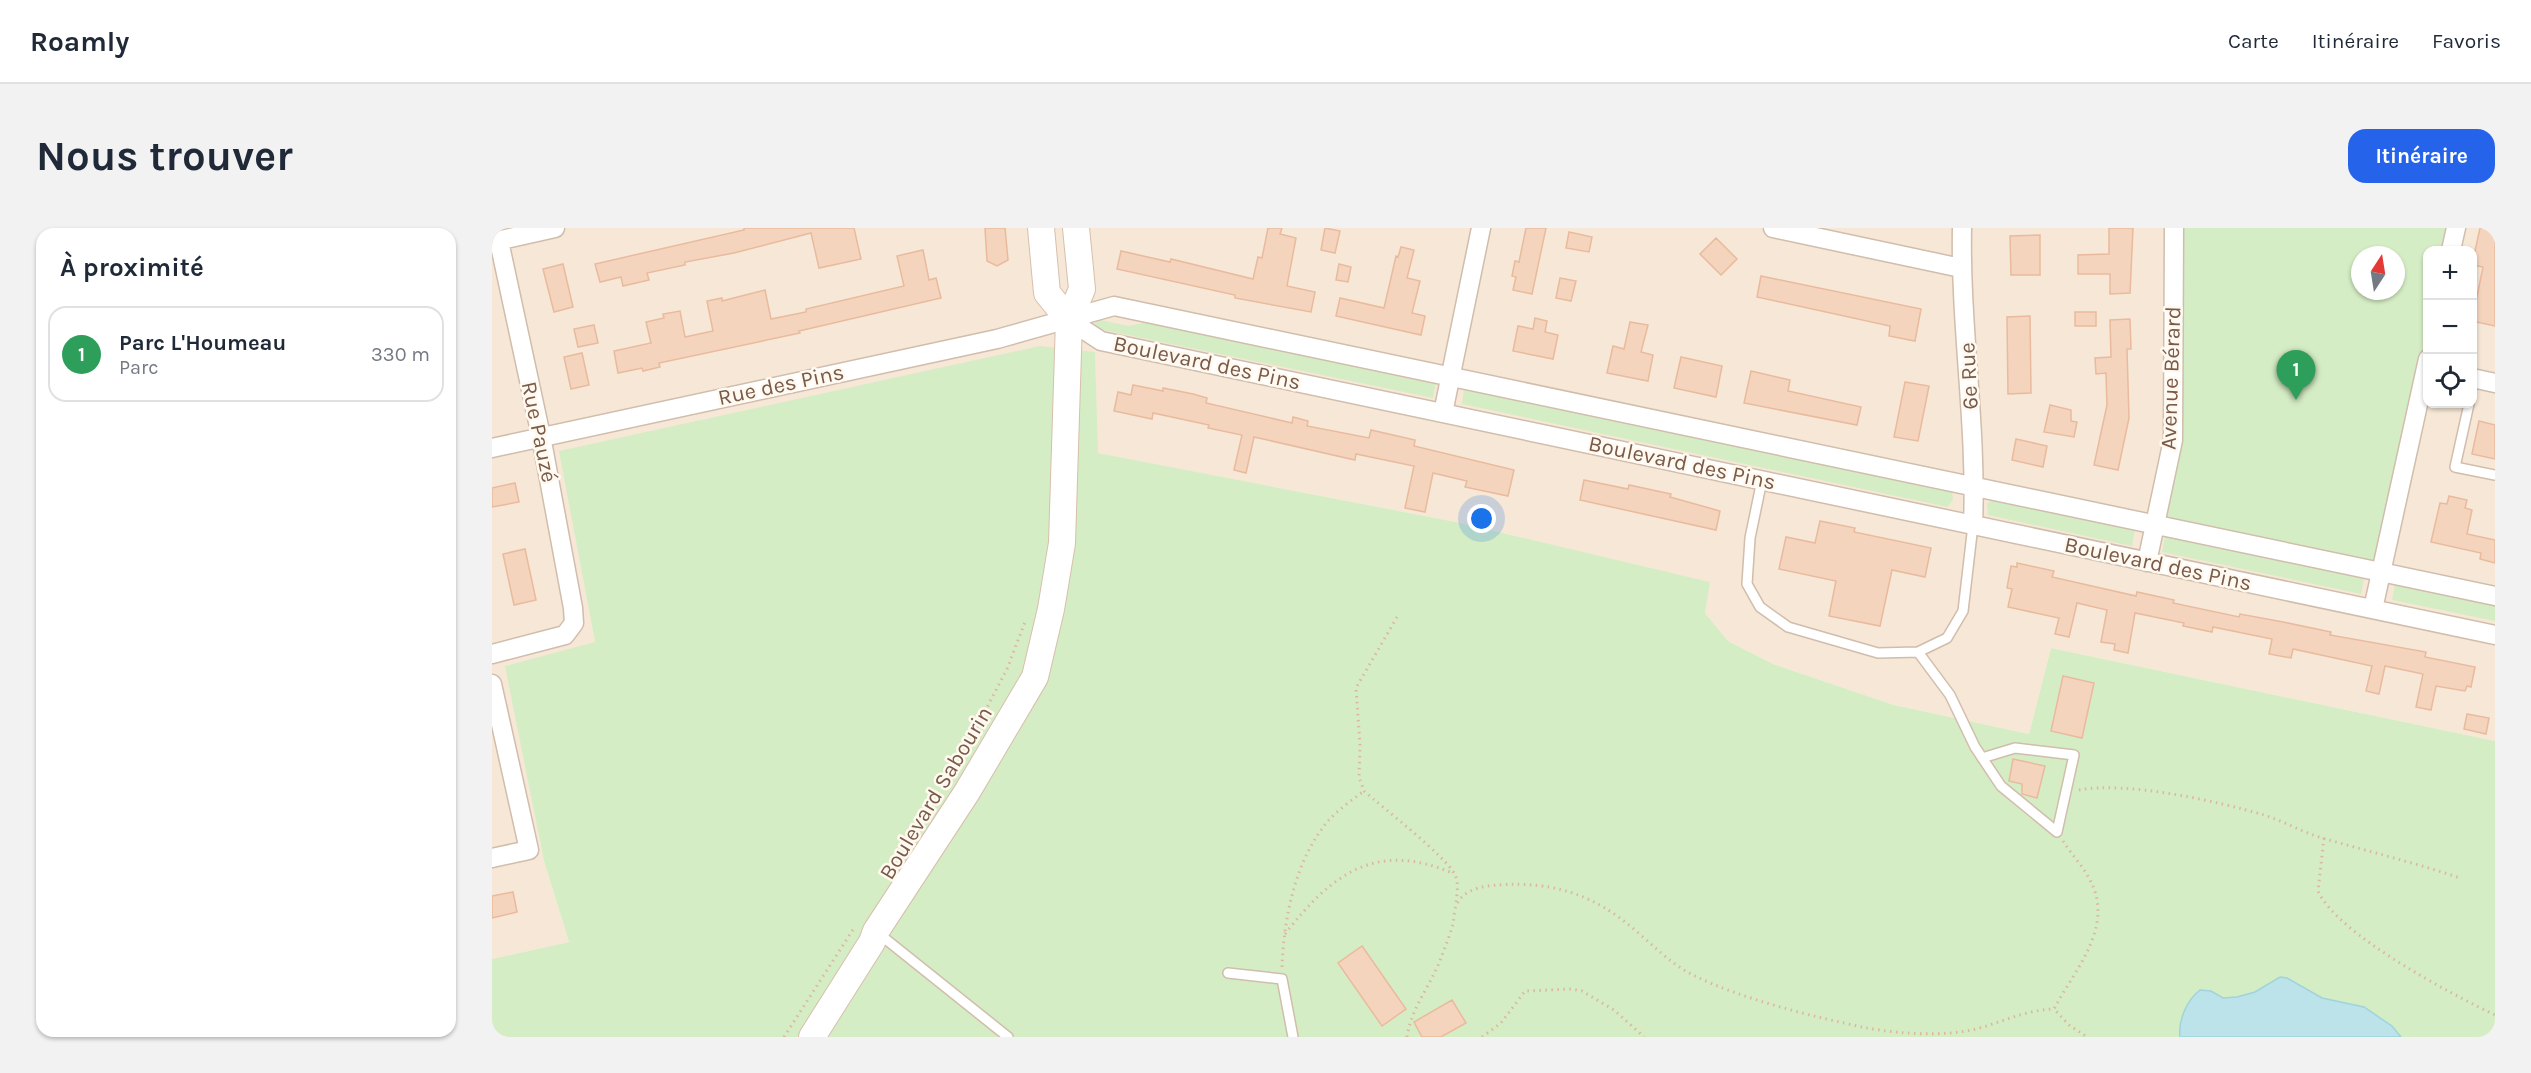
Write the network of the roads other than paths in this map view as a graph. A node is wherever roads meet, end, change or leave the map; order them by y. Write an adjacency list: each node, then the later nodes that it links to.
1 (555, 228): 9 (street)
2 (1041, 228): 12 (street)
3 (1076, 228): 12 (street, Boulevard Sabourin)
4 (1482, 228): 13 (street)
5 (1773, 228): 11 (street)
6 (1962, 228): 11 (street, 6e Rue)
7 (2174, 228): 25 (street, Avenue Bérard)
8 (2456, 228): 10 (street)
9 (495, 241): 19 (street, Rue Pauzé)
10 (2452, 246)
11 (1961, 268): 23 (street, 6e Rue)
12 (1069, 320): 13 (street, Boulevard des Pins); 18 (street, Boulevard des Pins); 19 (street, Rue des Pins); 36 (street, Boulevard Sabourin)
13 (1450, 376): 18 (street); 23 (street, Boulevard des Pins)
14 (2477, 381): 16 (street)
15 (2423, 383): 27 (street)
16 (2495, 383)
17 (2468, 408): 21 (lane)
18 (1443, 413): 22 (street, Boulevard des Pins)
19 (541, 436): 20 (street, Rue des Pins); 32 (street, Rue Pauzé)
20 (492, 448)
21 (2495, 475)
22 (1762, 480): 24 (street, Boulevard des Pins); 31 (lane)
23 (1974, 488): 24 (street, 6e Rue); 25 (street, Boulevard des Pins)
24 (1973, 525): 26 (street, Boulevard des Pins); 31 (lane)
25 (2154, 525): 26 (street, Avenue Bérard); 27 (street, Boulevard des Pins)
26 (2148, 562): 29 (street, Boulevard des Pins)
27 (2381, 573): 28 (street, Boulevard des Pins); 29 (street)
28 (2495, 596)
29 (2373, 609): 30 (street, Boulevard des Pins)
30 (2495, 635)
31 (1917, 652): 34 (lane)
32 (492, 654)
33 (492, 684): 35 (street)
34 (1982, 758): 34 (lane)
35 (492, 858)
36 (865, 930): 38 (street, Boulevard Sabourin); 39 (lane)
37 (1228, 973): 40 (lane)
38 (812, 1037)
39 (1008, 1037)
40 (1293, 1037)

